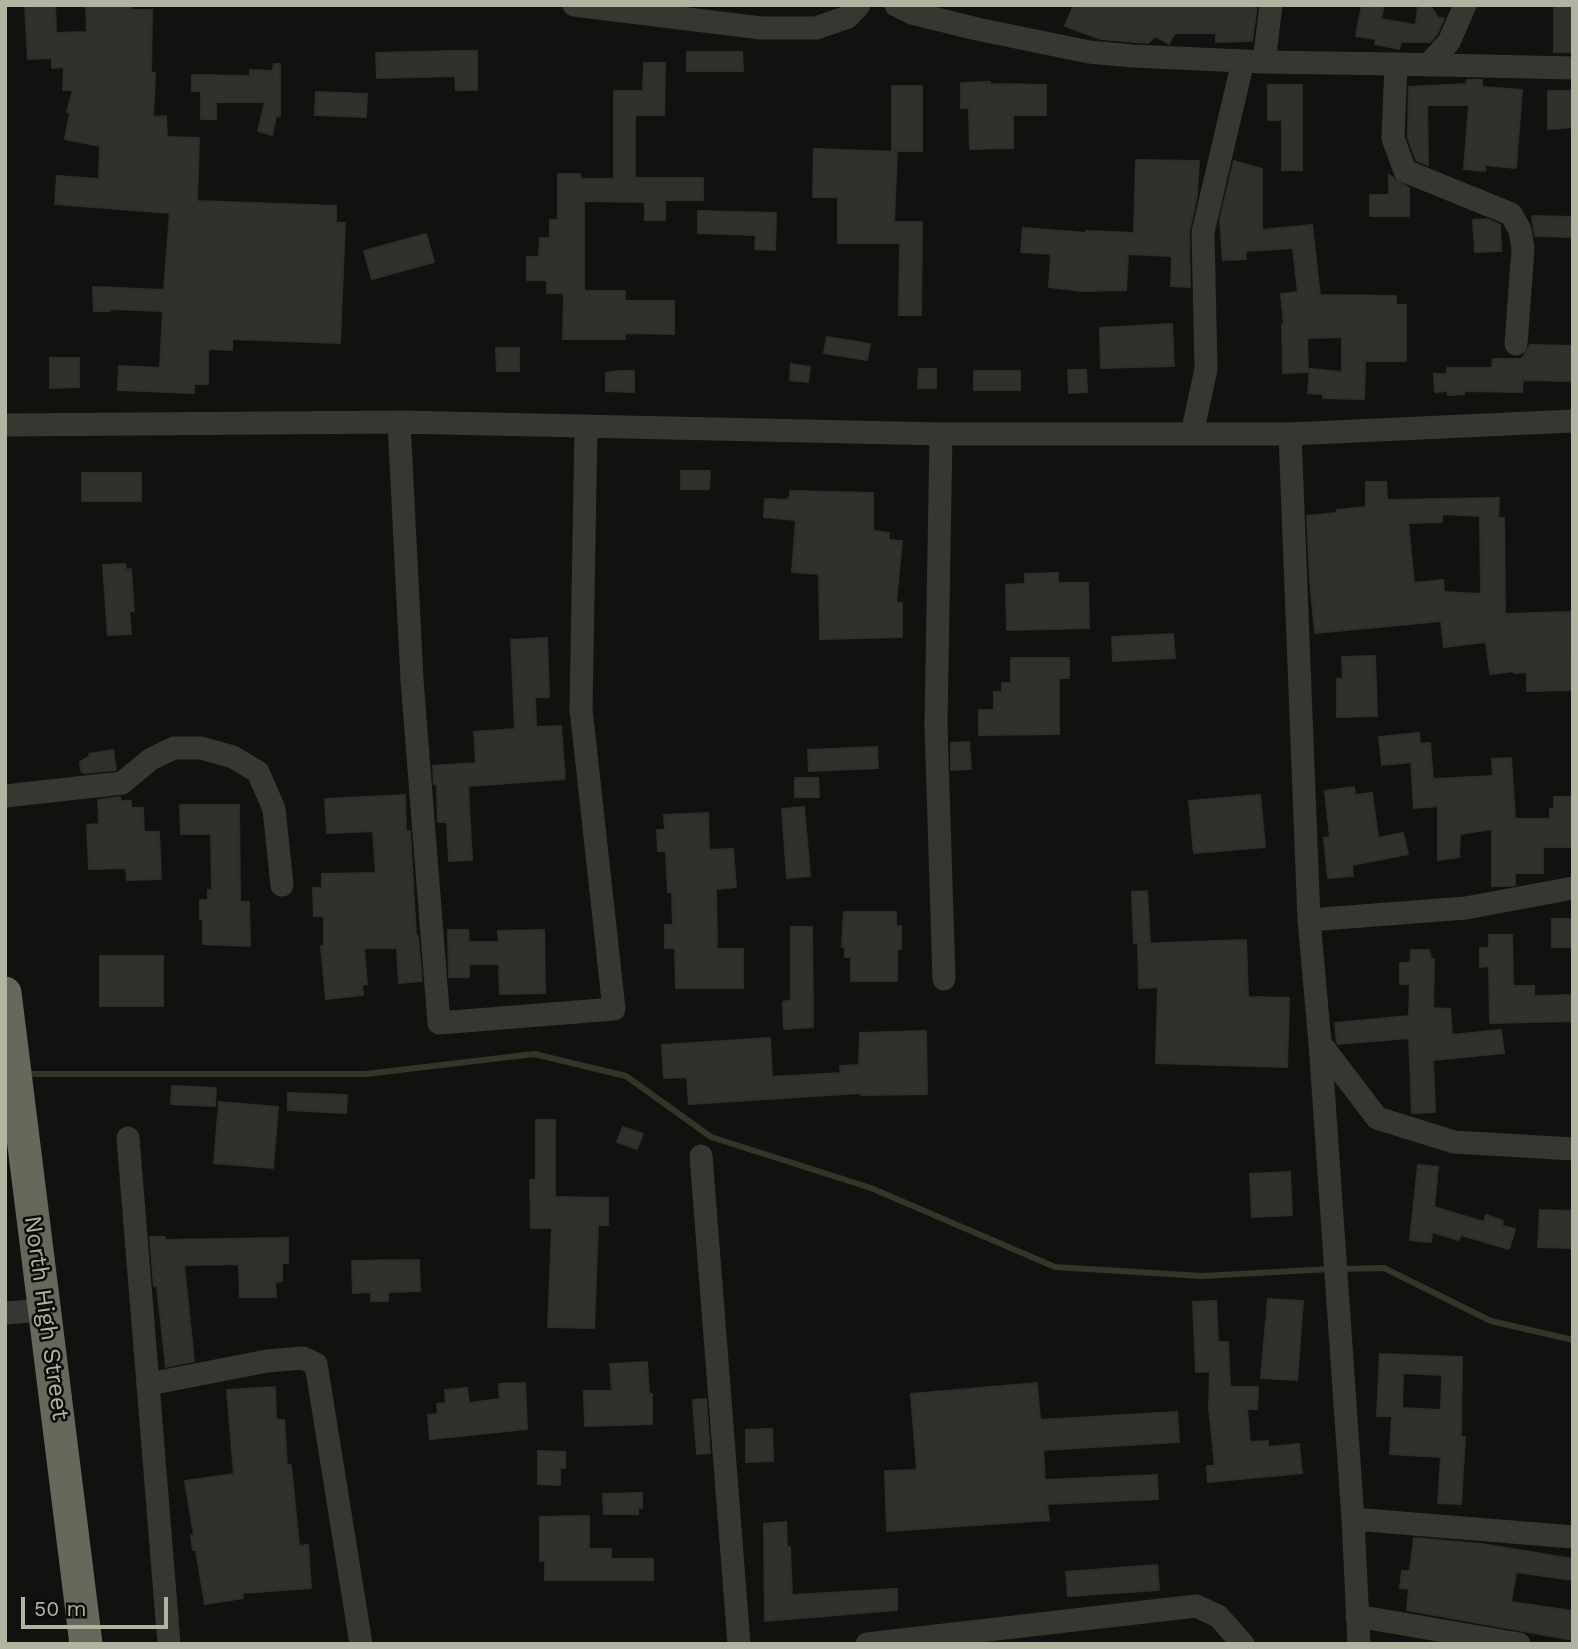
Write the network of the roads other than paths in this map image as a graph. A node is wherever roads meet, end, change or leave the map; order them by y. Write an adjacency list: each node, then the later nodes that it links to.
1 (574, 5): 2 (street)
2 (859, 5)
3 (896, 5): 6 (street)
4 (1270, 5): 6 (street)
5 (1465, 5): 8 (street)
6 (1254, 61): 7 (street); 16 (street)
7 (1395, 64): 8 (street); 10 (street)
8 (1428, 65): 9 (street)
9 (1573, 68)
10 (1516, 344)
11 (1573, 421): 17 (street)
12 (399, 422): 13 (street); 14 (street); 14 (street)
13 (5, 425)
14 (586, 427): 15 (street)
15 (941, 434): 16 (street); 22 (street)
16 (1192, 434): 17 (street)
17 (1290, 434): 21 (street)
18 (5, 796): 19 (street)
19 (282, 885)
20 (1573, 888): 21 (street)
21 (1309, 920): 24 (street)
22 (944, 979)
23 (5, 993): 28 (highway, North High Street)
24 (1320, 1043): 26 (street); 31 (street)
25 (128, 1138): 30 (street)
26 (1573, 1149)
27 (701, 1156): 37 (street)
28 (44, 1310): 29 (street); 34 (highway, North High Street)
29 (5, 1313)
30 (149, 1384): 35 (street); 36 (street)
31 (1353, 1519): 32 (street); 33 (street)
32 (1573, 1536)
33 (1357, 1616): 40 (street); 41 (street)
34 (86, 1644)
35 (169, 1644)
36 (361, 1644)
37 (739, 1644)
38 (867, 1644): 39 (street)
39 (1243, 1644)
40 (1359, 1644)
41 (1519, 1644)

